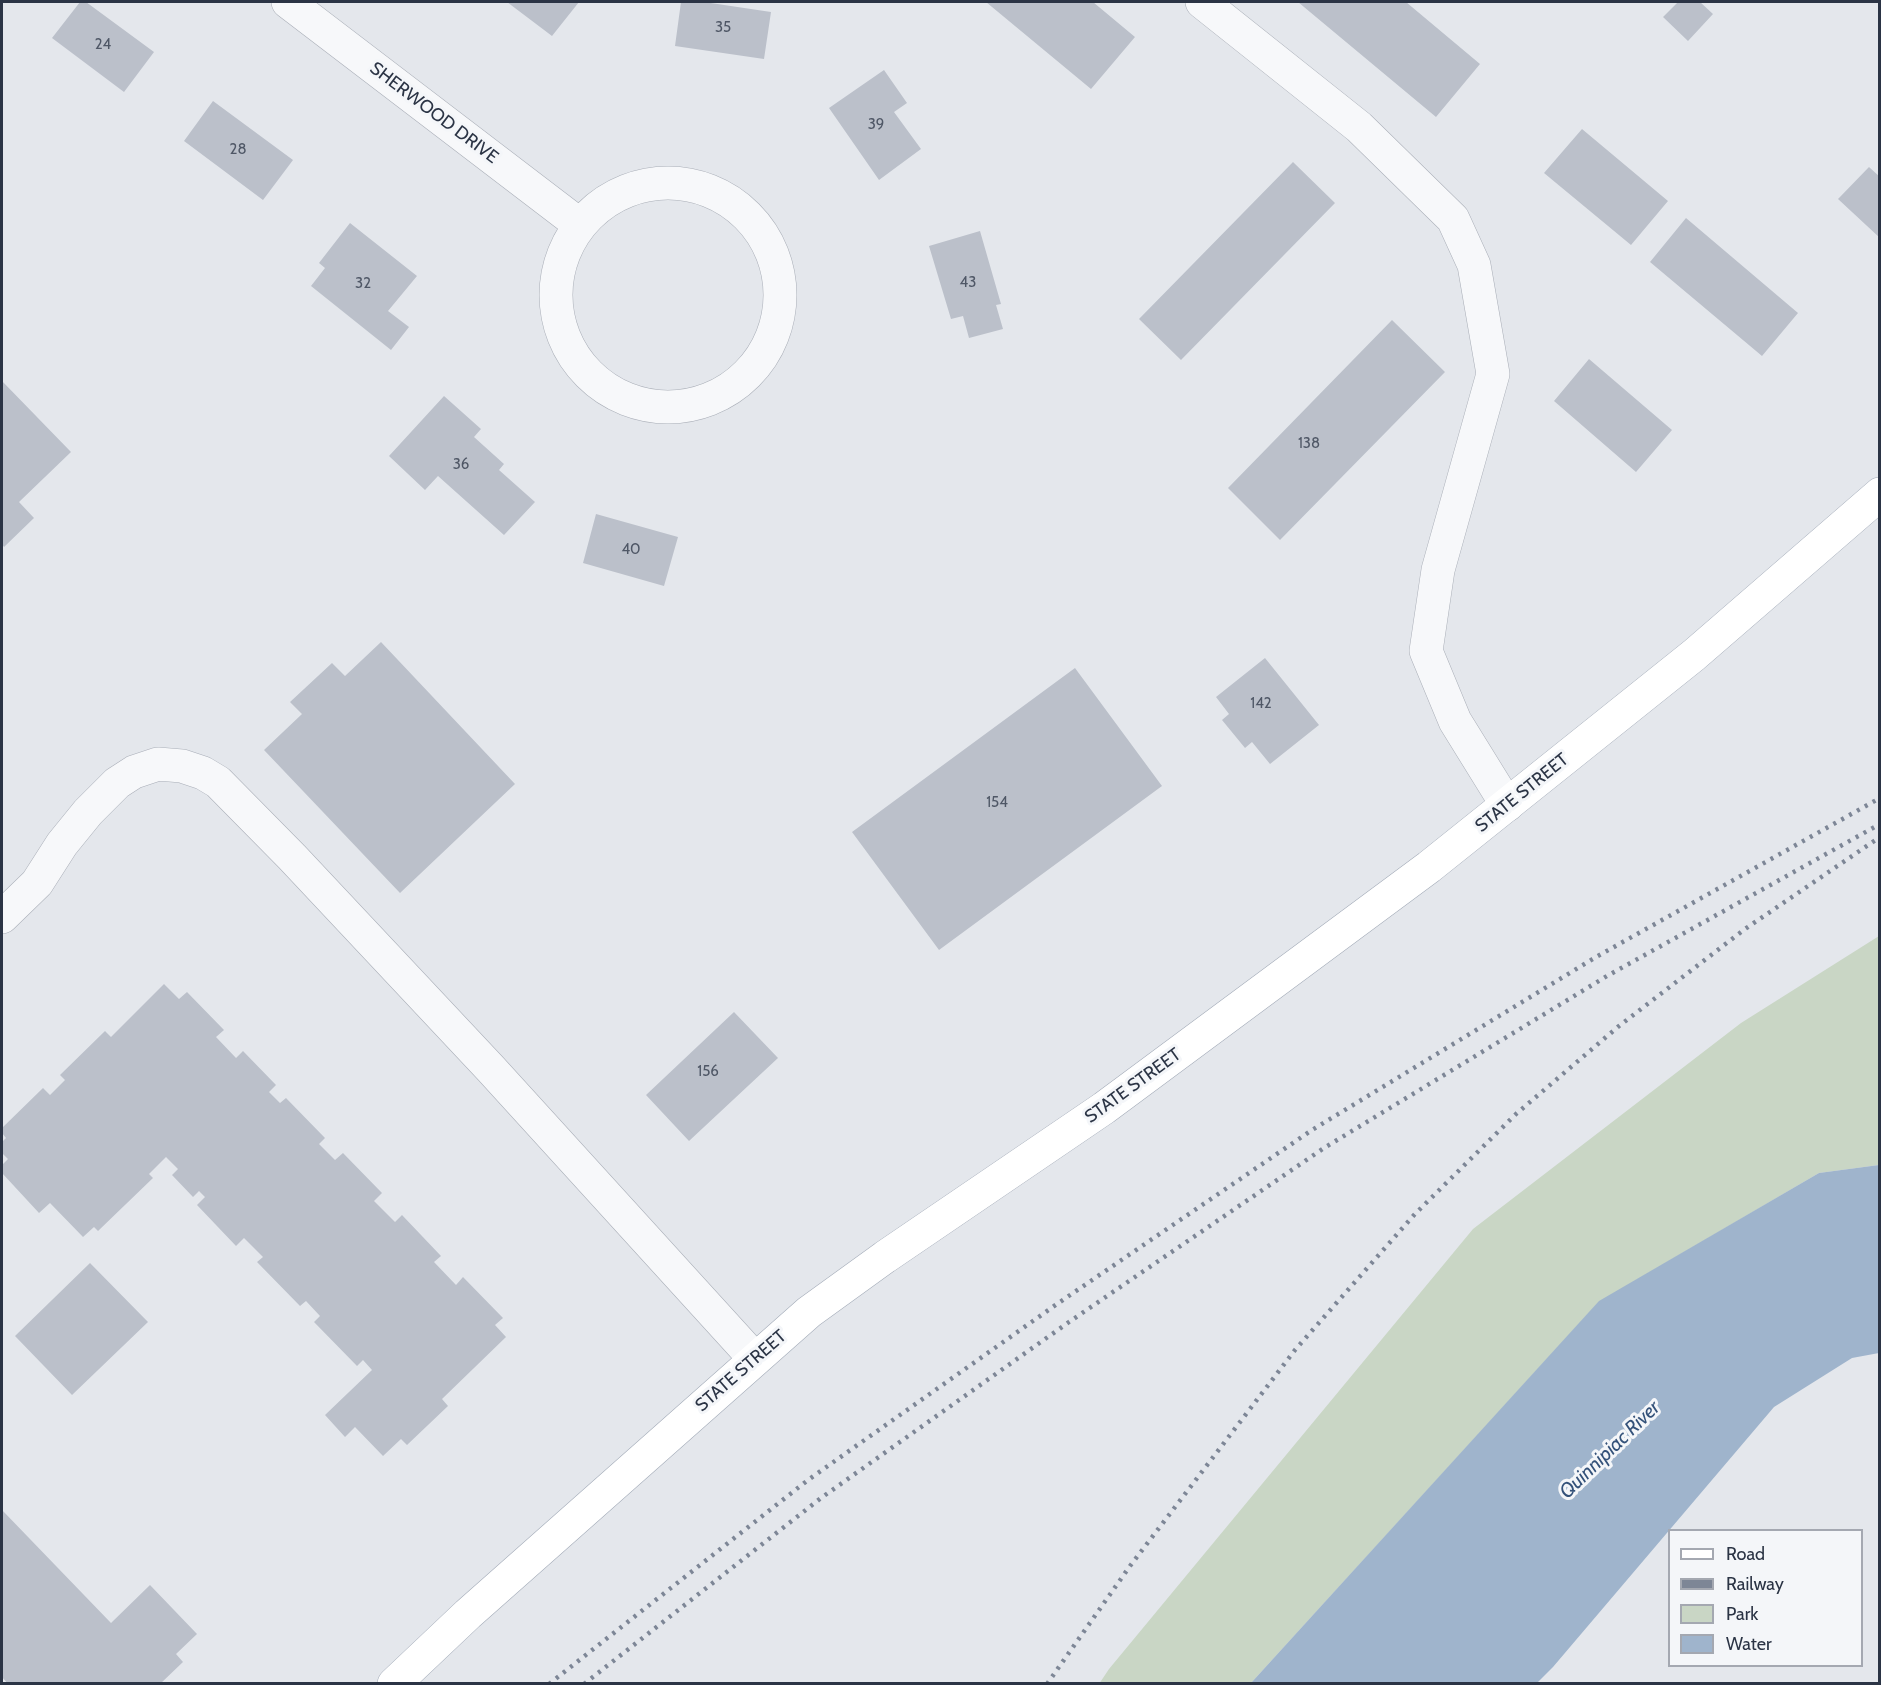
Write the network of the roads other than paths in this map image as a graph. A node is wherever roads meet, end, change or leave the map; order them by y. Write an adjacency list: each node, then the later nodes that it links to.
1 (288, 2): 3 (street, SHERWOOD DRIVE)
2 (1202, 2): 5 (street)
3 (580, 225): 3 (street)
4 (1880, 494): 5 (main road, STATE STREET)
5 (1507, 805): 7 (main road, STATE STREET)
6 (2, 917): 7 (street)
7 (755, 1359): 8 (main road, STATE STREET)
8 (394, 1683)

